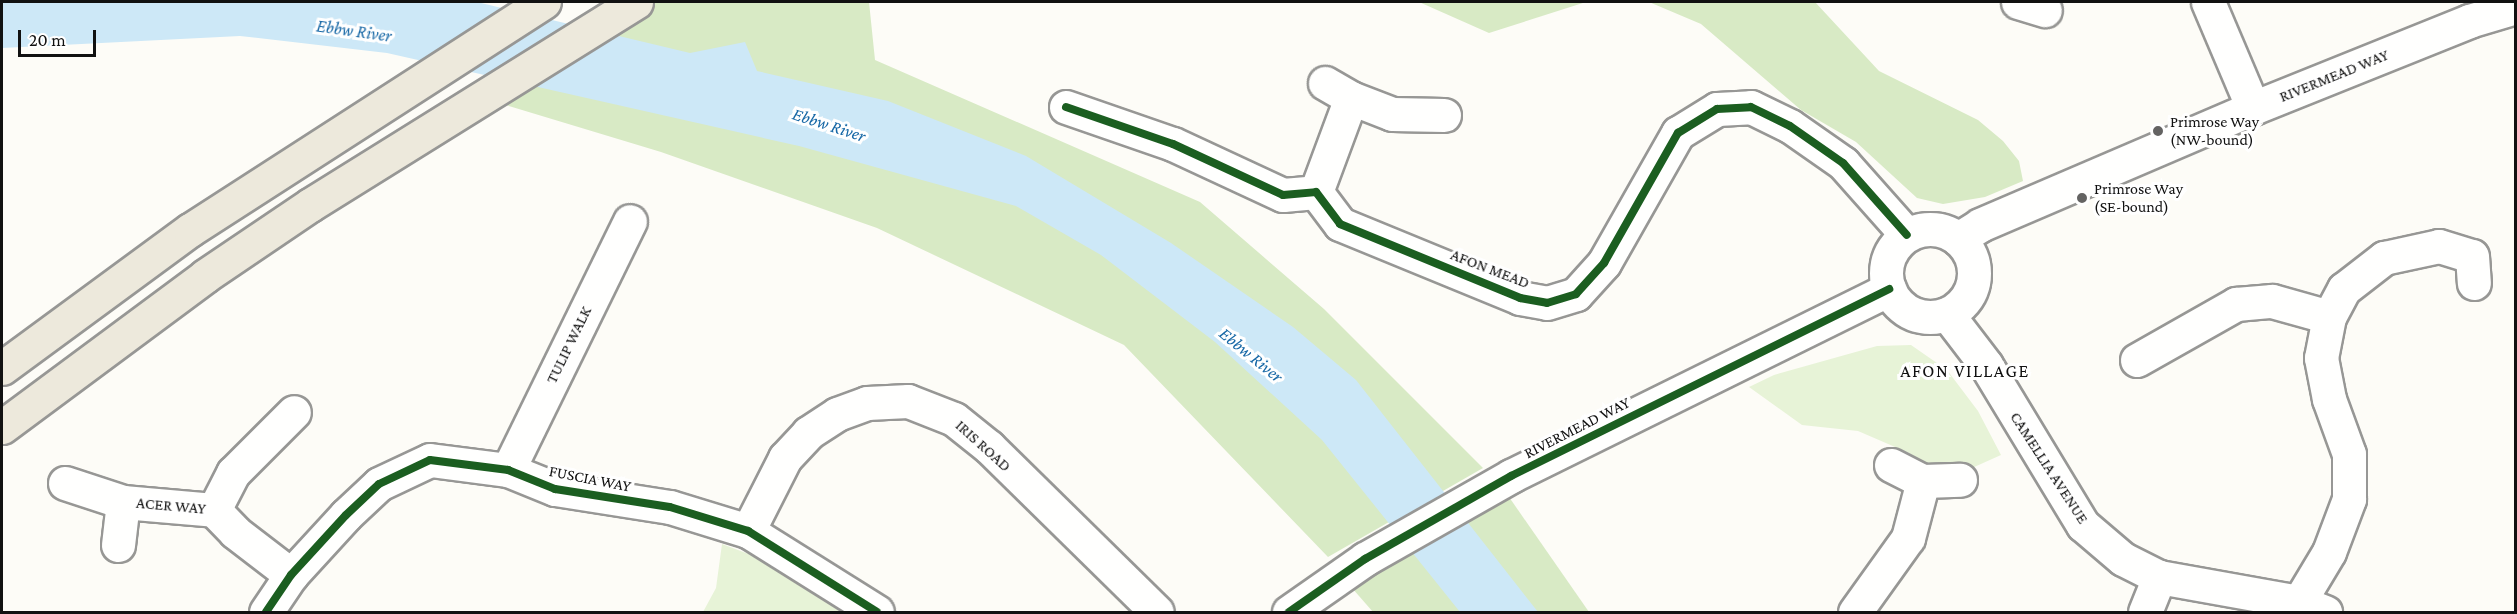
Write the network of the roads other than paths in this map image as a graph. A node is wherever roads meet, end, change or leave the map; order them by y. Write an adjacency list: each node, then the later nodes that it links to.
1 (544, 2): 17 (main road)
2 (636, 2): 19 (main road)
3 (2208, 2): 6 (street)
4 (2516, 7): 6 (street, RIVERMEAD WAY)
5 (1066, 107): 8 (street)
6 (2253, 108): 11 (street, RIVERMEAD WAY)
7 (1444, 115): 8 (street)
8 (1316, 192): 10 (street, AFON MEAD)
9 (630, 220): 21 (street, TULIP WALK)
10 (1907, 235): 11 (street); 13 (street)
11 (1958, 239): 14 (street)
12 (2474, 283): 15 (street)
13 (1889, 289): 14 (street); 35 (street, RIVERMEAD WAY)
14 (1947, 314): 30 (street, CAMELLIA AVENUE)
15 (2329, 317): 16 (street); 31 (street)
16 (2137, 360)
17 (2, 369)
18 (294, 412): 26 (street)
19 (2, 427)
20 (1891, 465): 23 (street)
21 (508, 470): 27 (street, FUSCIA WAY); 29 (street, FUSCIA WAY)
22 (1960, 480): 23 (street)
23 (1923, 481): 36 (street)
24 (65, 483): 25 (street, ACER WAY)
25 (123, 502): 26 (street, ACER WAY); 28 (street)
26 (214, 510): 29 (street, ACER WAY)
27 (748, 531): 33 (street, FUSCIA WAY); 34 (street, IRIS ROAD)
28 (118, 545)
29 (291, 575): 32 (street, FUSCIA WAY)
30 (2159, 577): 31 (street, CAMELLIA AVENUE); 37 (street)
31 (2312, 607)
32 (266, 612)
33 (877, 612)
34 (1158, 612)
35 (1289, 612)
36 (1855, 612)
37 (2145, 612)

